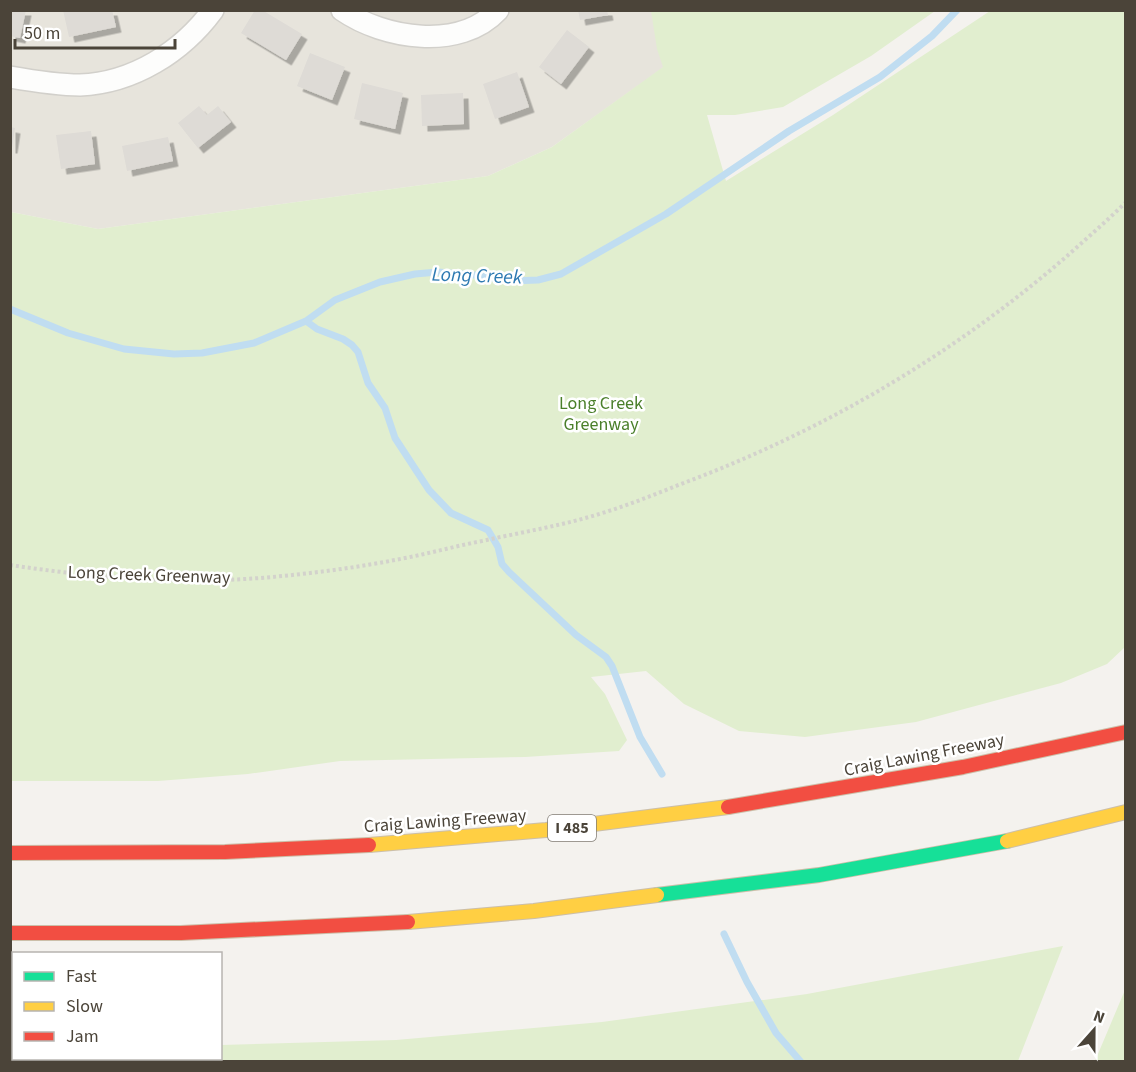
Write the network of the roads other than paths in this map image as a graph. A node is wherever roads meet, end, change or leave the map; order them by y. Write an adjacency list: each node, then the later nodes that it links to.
1 (213, 10): 4 (street)
2 (342, 10): 3 (street)
3 (498, 10)
4 (10, 77)
5 (1125, 732): 7 (highway, Craig Lawing Freeway / I 485)
6 (1125, 812): 8 (highway)
7 (10, 853)
8 (10, 933)

